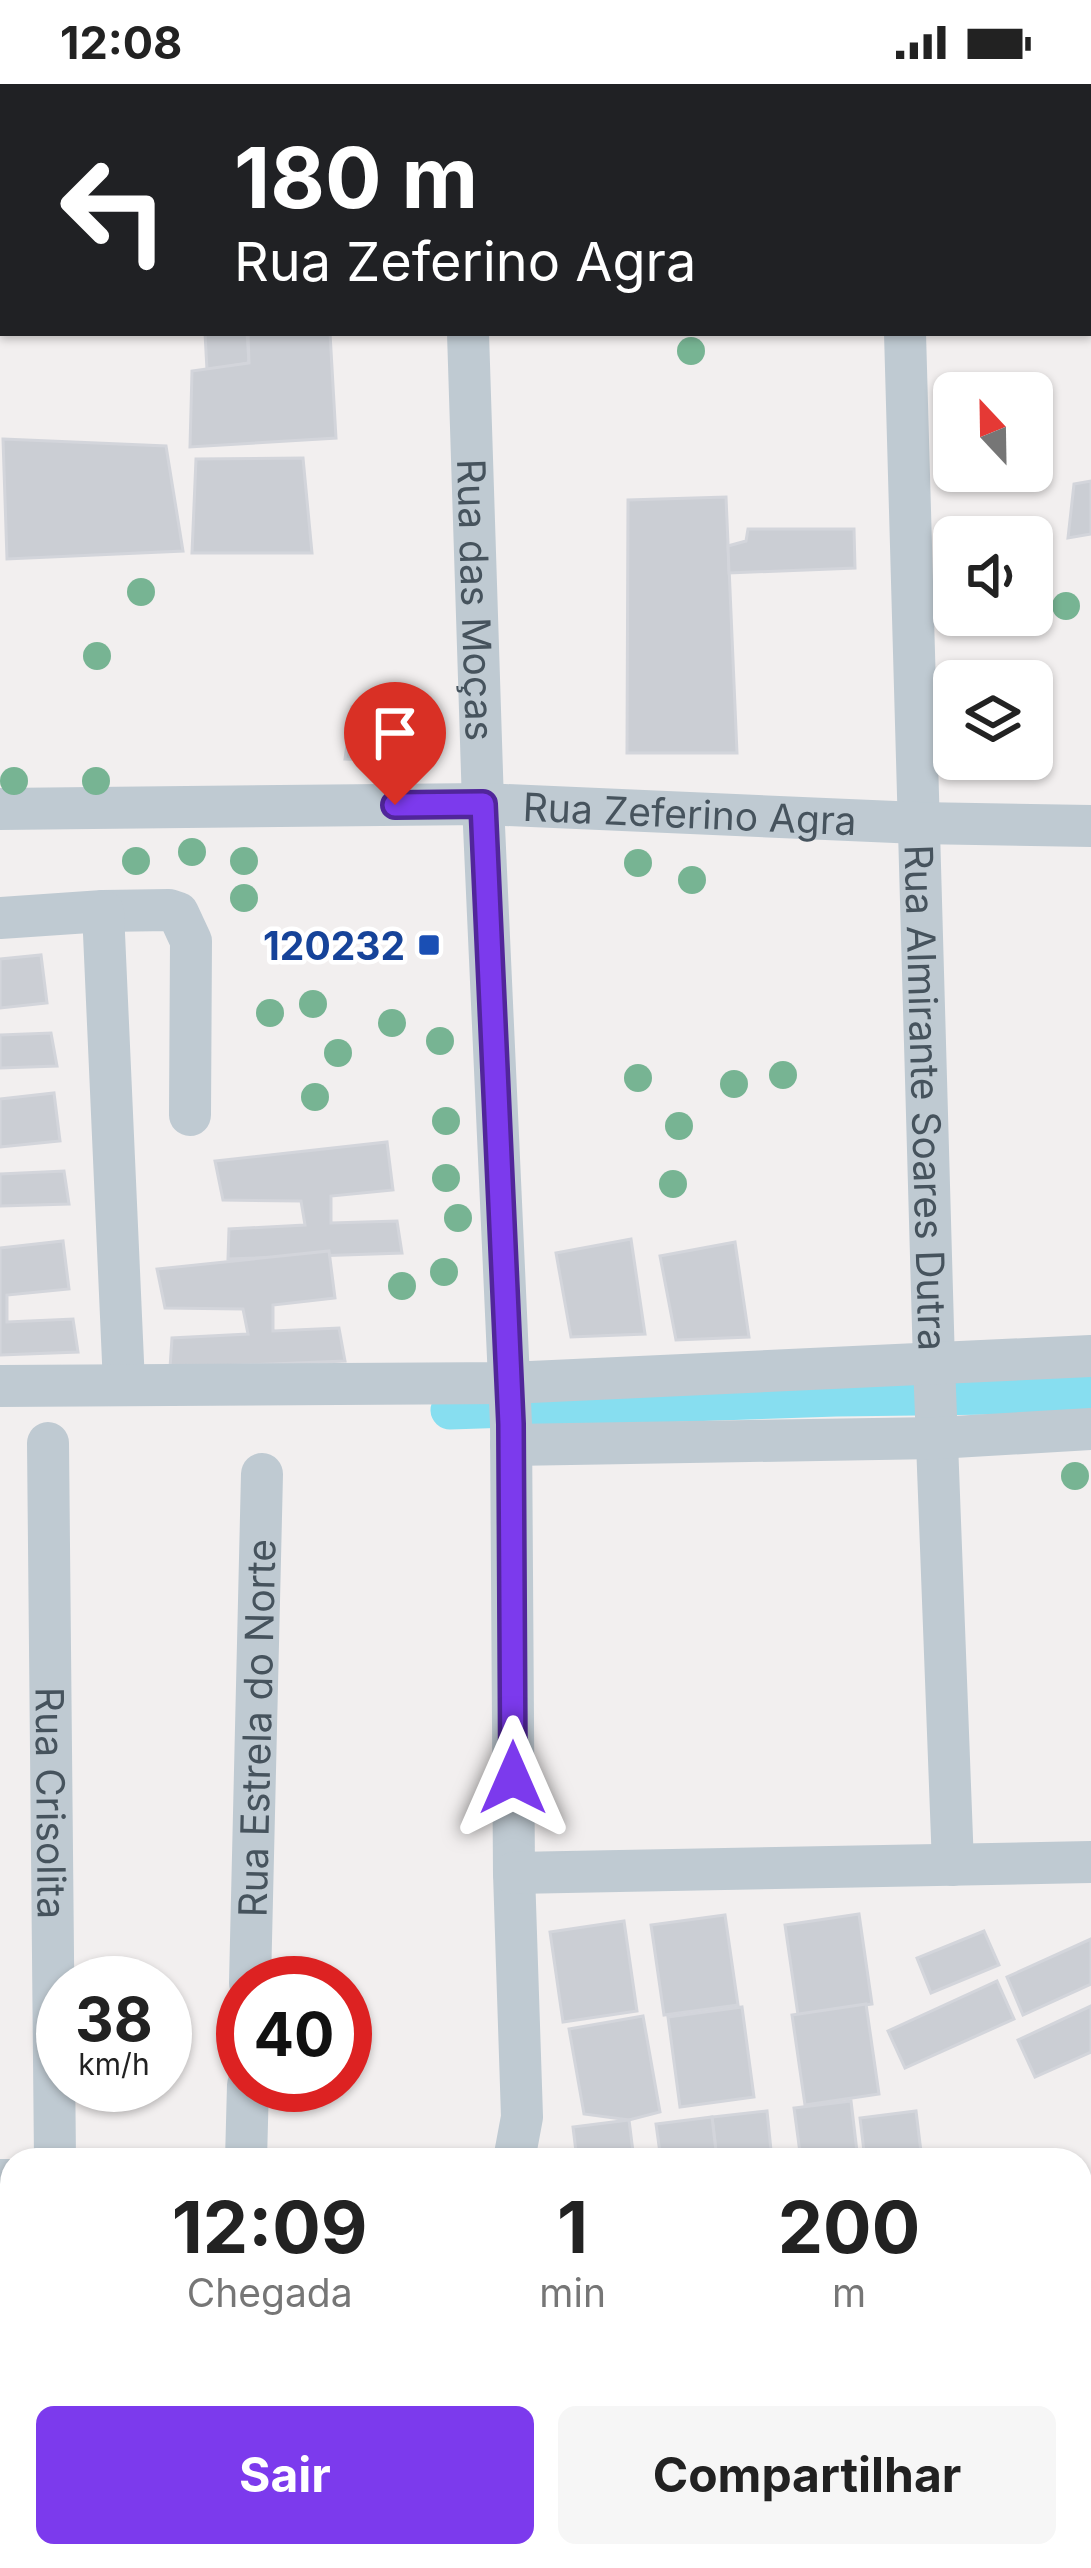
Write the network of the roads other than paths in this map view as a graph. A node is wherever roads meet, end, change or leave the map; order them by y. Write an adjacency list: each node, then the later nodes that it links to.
1 (468, 336): 3 (street, Rua das Moças)
2 (904, 336): 5 (street, Rua Almirante Soares Dutra)
3 (483, 804): 4 (street, Rua Zeferino Agra); 5 (street, Rua Zeferino Agra); 14 (street, Rua das Moças)
4 (0, 809)
5 (918, 823): 6 (street, Rua Zeferino Agra); 11 (street, Rua Almirante Soares Dutra)
6 (1091, 826)
7 (103, 911): 8 (street); 9 (street); 12 (street)
8 (0, 918)
9 (190, 1115)
10 (1091, 1357): 11 (street)
11 (935, 1370): 14 (street); 16 (street, Rua Almirante Soares Dutra)
12 (124, 1384): 13 (street); 14 (street)
13 (0, 1386)
14 (510, 1411): 16 (street); 21 (street, Rua das Moças)
15 (1091, 1429): 16 (street)
16 (937, 1433): 20 (street, Rua Almirante Soares Dutra)
17 (49, 1443): 24 (street, Rua Crisolita)
18 (262, 1474): 22 (street, Rua Estrela do Norte)
19 (1091, 1862): 20 (street)
20 (953, 1865): 21 (street)
21 (514, 1873): 26 (street, Rua das Moças)
22 (251, 1956)
23 (247, 2112): 25 (street)
24 (55, 2148)
25 (246, 2148)
26 (516, 2148)

